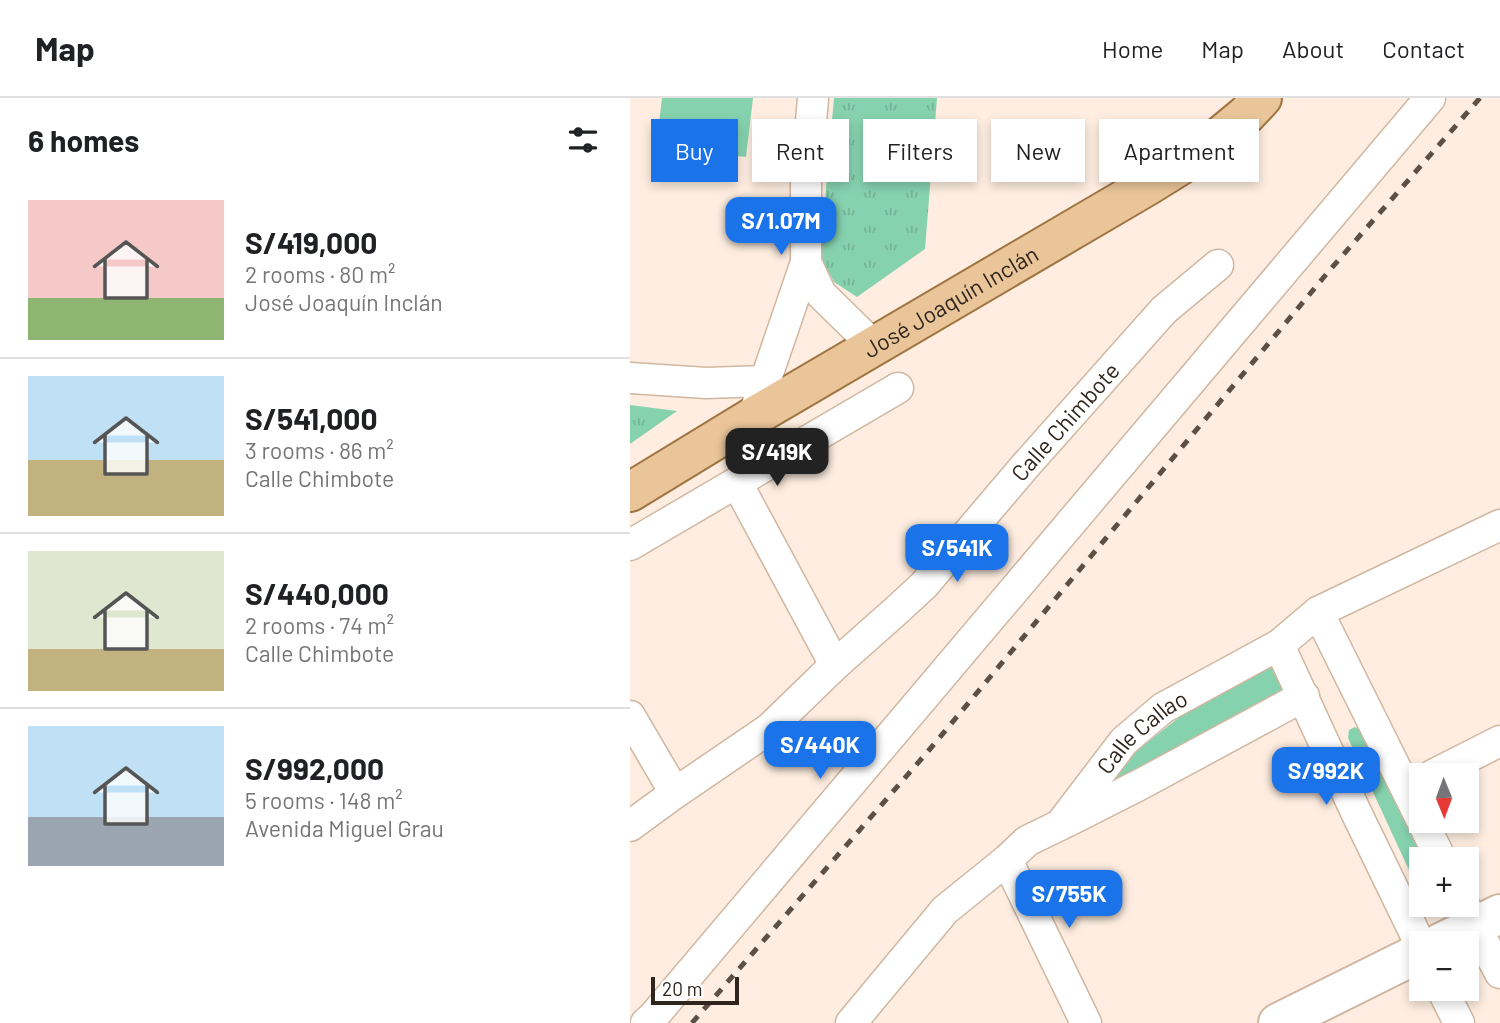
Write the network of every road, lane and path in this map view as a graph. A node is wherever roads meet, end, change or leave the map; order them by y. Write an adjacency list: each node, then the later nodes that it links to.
1 (813, 98): 4 (street)
2 (1262, 98): 6 (main road, José Joaquín Inclán)
3 (1430, 98): 33 (street)
4 (806, 262): 6 (street); 8 (street)
5 (1218, 265): 17 (street, Calle Chimbote)
6 (874, 346): 10 (main road, José Joaquín Inclán)
7 (630, 378): 8 (street)
8 (765, 381): 10 (street)
9 (898, 388): 11 (street)
10 (753, 417): 12 (main road, José Joaquín Inclán)
11 (737, 482): 14 (street); 17 (street)
12 (630, 492)
13 (1500, 525): 15 (street, Calle Callao)
14 (630, 545)
15 (1318, 612): 16 (street, Calle Callao); 22 (street)
16 (1279, 645): 18 (street); 24 (street, Calle Callao)
17 (835, 666): 23 (street, Calle Chimbote)
18 (1304, 696): 24 (street); 28 (street)
19 (630, 716): 23 (street)
20 (1500, 741): 21 (street)
21 (1457, 763)
22 (1409, 778)
23 (675, 793): 25 (street, Calle Chimbote)
24 (1060, 825): 26 (street, Calle Callao)
25 (630, 826)
26 (1007, 860): 34 (street, Calle Callao); 35 (street)
27 (1480, 915): 29 (street); 31 (street)
28 (1414, 931)
29 (1457, 931)
30 (1409, 958): 36 (street)
31 (1500, 973)
32 (1448, 1001): 37 (street)
33 (646, 1023)
34 (851, 1023)
35 (1086, 1023)
36 (1278, 1023)
37 (1460, 1023)

